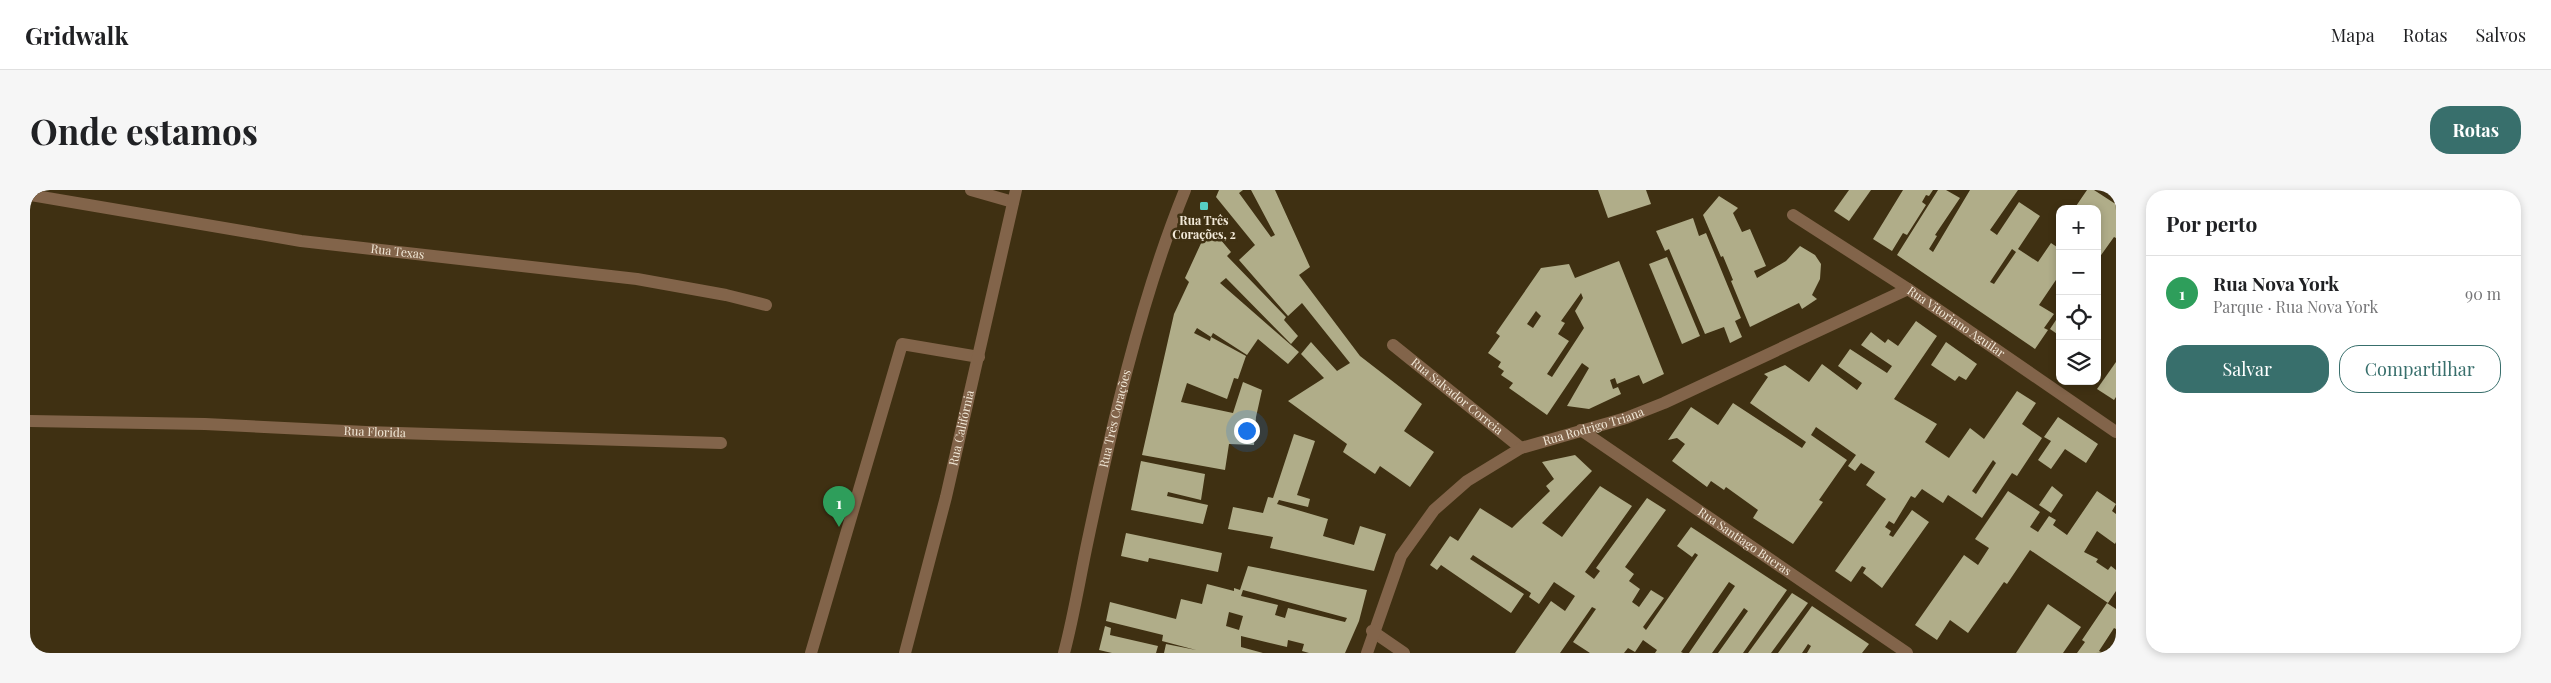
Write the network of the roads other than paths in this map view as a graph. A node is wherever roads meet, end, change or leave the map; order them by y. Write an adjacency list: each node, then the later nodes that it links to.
1 (971, 190): 4 (street, Rua Califórnia)
2 (1185, 190): 18 (street, Rua Três Corações)
3 (30, 195): 7 (street, Rua Texas)
4 (1014, 196): 9 (street, Rua Califórnia)
5 (1793, 215): 6 (street, Rua Vitoriano Aguilar)
6 (1908, 289): 11 (street, Rua Rodrigo Triana); 12 (street, Rua Vitoriano Aguilar)
7 (766, 305)
8 (1393, 345): 14 (street, Rua Salvador Correia)
9 (979, 357): 16 (street); 17 (street, Rua Califórnia)
10 (30, 421): 13 (street, Rua Florida)
11 (1581, 430): 14 (street, Rua Rodrigo Triana); 21 (street, Rua Santiago Bueras)
12 (2116, 432)
13 (721, 443)
14 (1521, 448): 15 (street, Rua Rodrigo Triana)
15 (1372, 631): 19 (street, Rua Rodrigo Triana); 20 (street)
16 (811, 653)
17 (905, 653)
18 (1064, 653)
19 (1366, 653)
20 (1404, 653)
21 (1907, 653)

